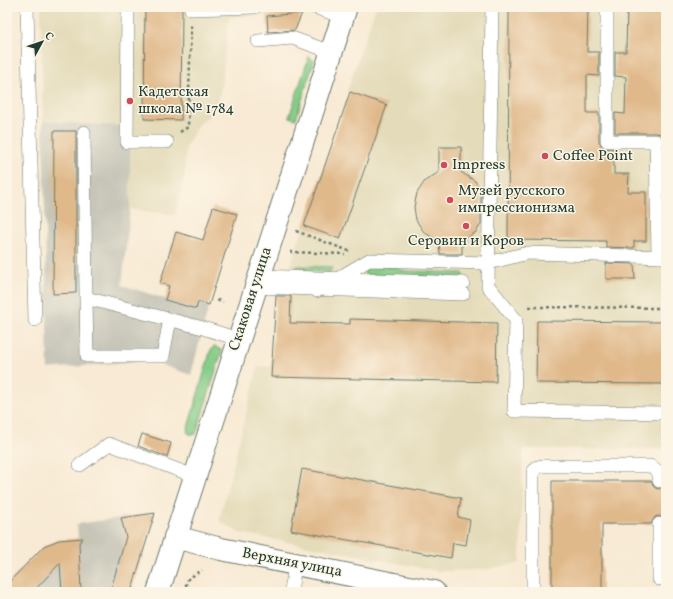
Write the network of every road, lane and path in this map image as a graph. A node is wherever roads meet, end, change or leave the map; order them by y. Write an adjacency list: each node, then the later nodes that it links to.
1 (27, 7): 25 (lane)
2 (128, 7): 13 (lane)
3 (253, 7): 7 (lane)
4 (314, 7): 8 (lane)
5 (492, 7): 17 (lane)
6 (607, 7): 12 (lane)
7 (191, 9): 13 (path)
8 (344, 12): 10 (street, Скаковая улица)
9 (258, 41): 10 (lane)
10 (331, 52): 19 (street, Скаковая улица)
11 (84, 132): 21 (lane)
12 (661, 141): 16 (lane)
13 (167, 142)
14 (292, 229): 15 (path)
15 (285, 252)
16 (662, 258): 17 (lane)
17 (488, 263): 18 (lane); 27 (lane)
18 (338, 280): 19 (lane); 20 (lane); 20 (lane)
19 (256, 282): 20 (lane); 26 (street, Скаковая улица)
20 (317, 290)
21 (86, 298): 24 (lane); 24 (lane)
22 (217, 300): 23 (path)
23 (222, 302)
24 (170, 319): 26 (lane)
25 (35, 320)
26 (238, 339): 29 (street, Скаковая улица)
27 (666, 413)
28 (80, 465): 29 (lane)
29 (194, 476): 32 (street, Скаковая улица)
30 (659, 481): 40 (lane)
31 (659, 524): 35 (lane)
32 (174, 536): 33 (street, Верхняя улица); 36 (street, Скаковая улица)
33 (295, 564): 38 (lane); 39 (street, Верхняя улица)
34 (202, 570): 37 (path)
35 (659, 579)
36 (158, 592)
37 (184, 592)
38 (291, 592)
39 (434, 592)
40 (532, 592)

